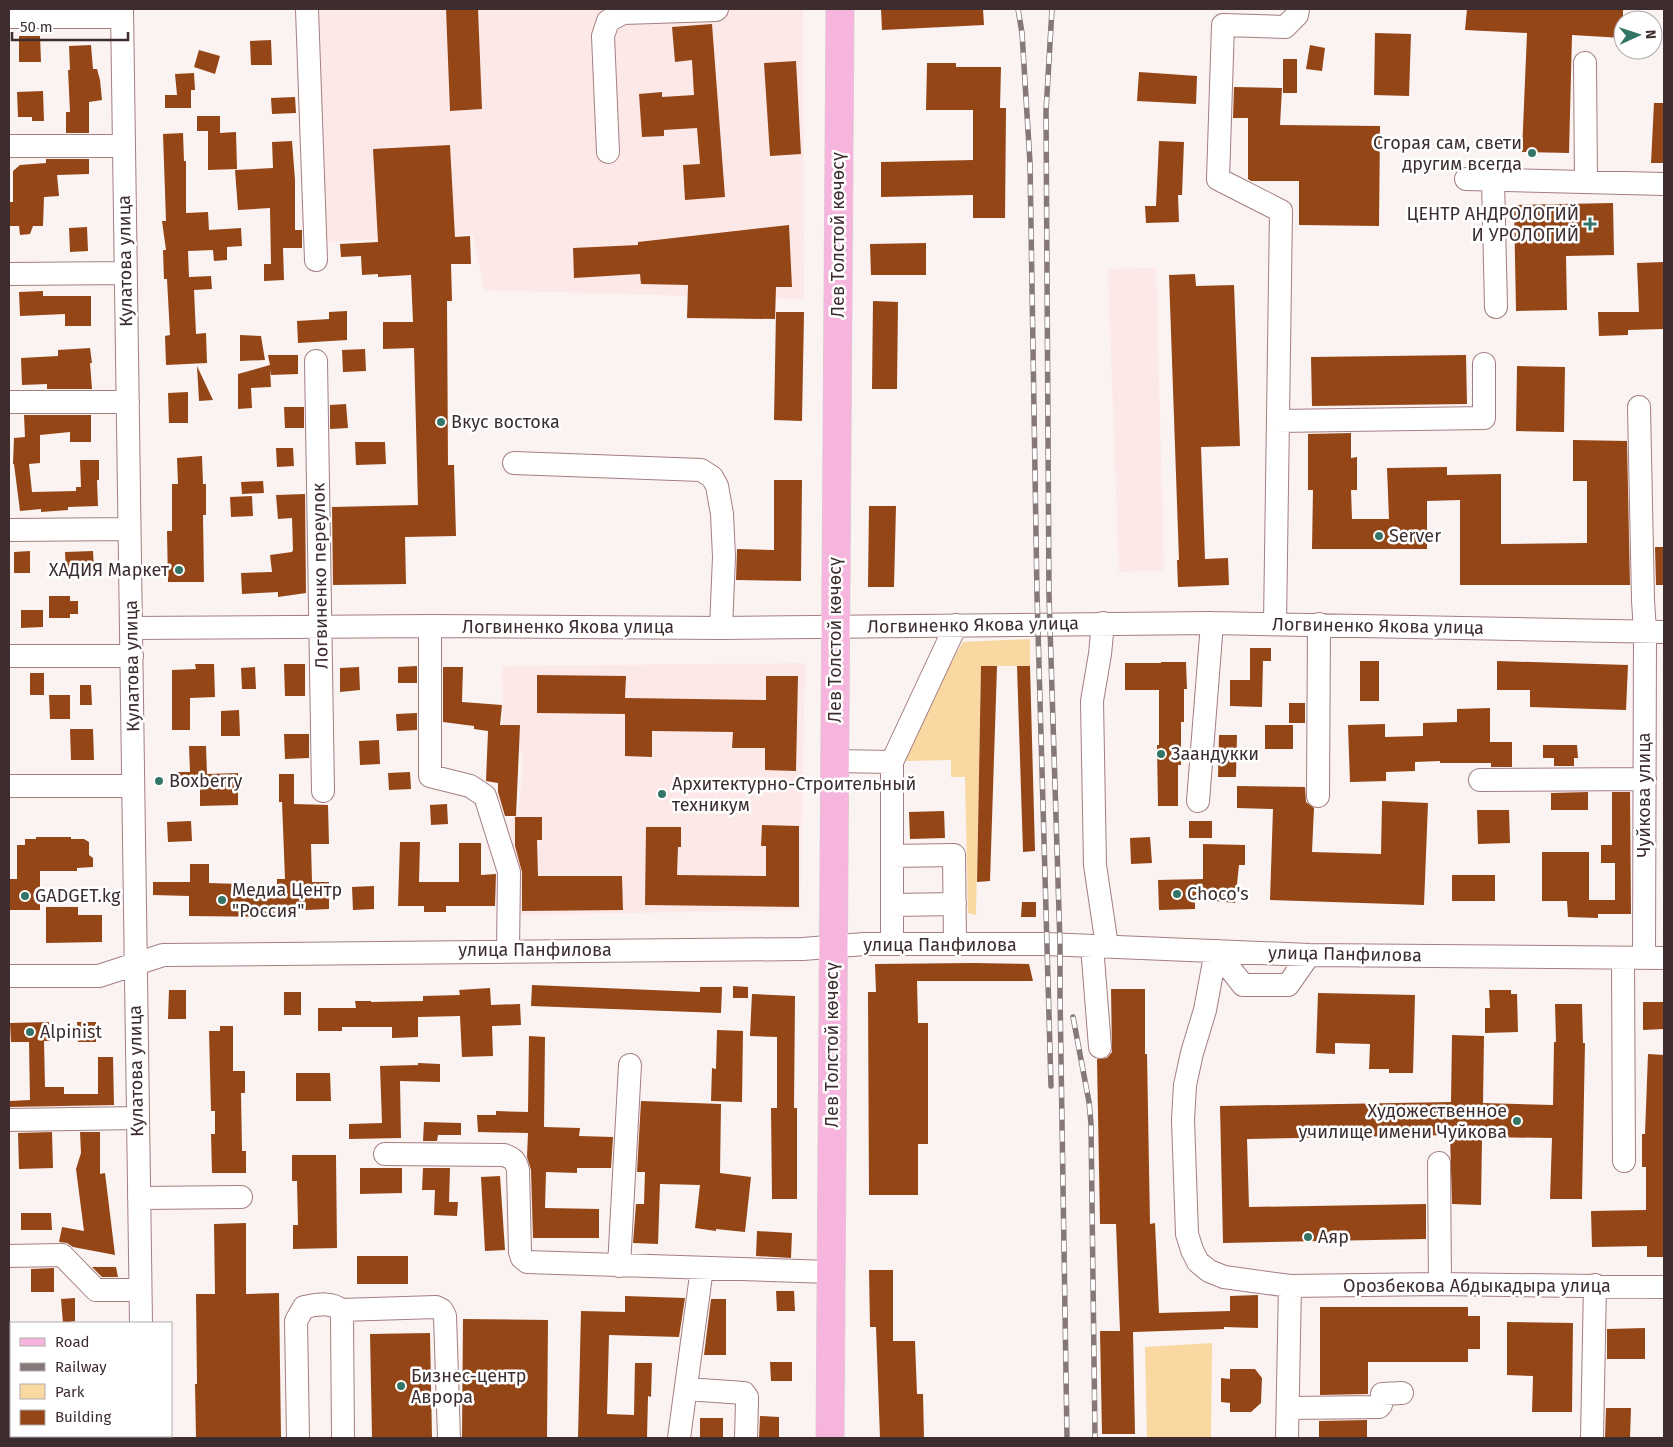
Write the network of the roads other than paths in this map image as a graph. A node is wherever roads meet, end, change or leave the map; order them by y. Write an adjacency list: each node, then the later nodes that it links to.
1 (307, 9): 15 (street)
2 (717, 9): 10 (street)
3 (840, 9): 35 (main road, Лев Толстой көчөсү)
4 (1298, 9): 24 (street)
5 (122, 13): 6 (street); 9 (street, Кулатова улица)
6 (9, 17)
7 (1585, 63): 13 (street)
8 (9, 146): 9 (street)
9 (124, 146): 16 (street, Кулатова улица)
10 (608, 152)
11 (1466, 179): 12 (street)
12 (1493, 180): 13 (street); 18 (street)
13 (1586, 182): 14 (street)
14 (1664, 184)
15 (316, 260)
16 (125, 273): 17 (street); 22 (street, Кулатова улица)
17 (9, 274)
18 (1496, 307)
19 (316, 361): 33 (street, Логвиненко переулок)
20 (1484, 364): 24 (street)
21 (9, 402): 22 (street)
22 (128, 402): 26 (street, Кулатова улица)
23 (1639, 407): 38 (street, Чуйкова улица)
24 (1278, 421): 30 (street)
25 (514, 463): 37 (street)
26 (129, 529): 27 (street); 36 (street, Кулатова улица)
27 (9, 530)
28 (1102, 623): 29 (street, Логвиненко Якова улица); 32 (street, Логвиненко Якова улица); 55 (street)
29 (1212, 623): 30 (street, Логвиненко Якова улица); 49 (street)
30 (1275, 624): 31 (street, Логвиненко Якова улица)
31 (1319, 624): 38 (street, Логвиненко Якова улица); 48 (street)
32 (956, 625): 35 (street, Логвиненко Якова улица); 42 (street)
33 (320, 626): 34 (street, Логвиненко Якова улица); 36 (street, Логвиненко Якова улица); 47 (street, Логвиненко переулок)
34 (430, 626): 37 (street, Логвиненко Якова улица); 57 (street)
35 (834, 626): 37 (street, Логвиненко Якова улица); 41 (main road, Лев Толстой көчөсү)
36 (131, 628): 40 (street, Кулатова улица)
37 (721, 628)
38 (1655, 632): 43 (street, Чуйкова улица)
39 (9, 656): 40 (street)
40 (132, 656): 46 (street, Кулатова улица)
41 (834, 761): 42 (street); 56 (main road, Лев Толстой көчөсү)
42 (892, 762): 50 (street)
43 (1644, 779): 44 (street); 60 (street, Чуйкова улица)
44 (1480, 780)
45 (9, 786): 46 (street)
46 (133, 786): 61 (street, Кулатова улица)
47 (323, 790)
48 (1318, 796)
49 (1198, 801)
50 (892, 856): 51 (street); 52 (street)
51 (955, 904): 52 (street); 54 (street)
52 (892, 905): 53 (street)
53 (892, 944): 54 (street, улица Панфилова); 56 (street, улица Панфилова)
54 (955, 944): 55 (street, улица Панфилова)
55 (1100, 946): 58 (street, улица Панфилова); 63 (street)
56 (833, 948): 57 (street, улица Панфилова); 75 (main road, Лев Толстой көчөсү)
57 (508, 950): 61 (street, улица Панфилова)
58 (1216, 951): 59 (street, улица Панфилова); 59 (street); 78 (street, Орозбекова Абдыкадыра улица)
59 (1309, 955): 60 (street, улица Панфилова)
60 (1644, 958): 68 (street, Чуйкова улица)
61 (135, 965): 62 (street, улица Панфилова); 65 (street, Кулатова улица)
62 (9, 976)
63 (1100, 1047)
64 (630, 1065): 73 (street)
65 (137, 1118): 66 (street); 71 (street, Кулатова улица)
66 (9, 1120)
67 (385, 1154): 73 (street)
68 (1624, 1161)
69 (1439, 1163): 76 (street)
70 (240, 1196): 71 (street)
71 (138, 1198): 80 (street, Кулатова улица)
72 (9, 1256): 80 (street)
73 (619, 1266): 74 (street)
74 (702, 1268): 75 (street); 83 (street)
75 (830, 1272): 91 (main road, Лев Толстой көчөсү)
76 (1440, 1284): 77 (street, Орозбекова Абдыкадыра улица); 78 (street, Орозбекова Абдыкадыра улица)
77 (1595, 1285): 79 (street, Орозбекова Абдыкадыра улица); 93 (street)
78 (1290, 1286): 85 (street)
79 (1664, 1288)
80 (140, 1290): 82 (street, Кулатова улица)
81 (340, 1310): 86 (street); 87 (street); 88 (street)
82 (141, 1322)
83 (686, 1389): 89 (street); 90 (street)
84 (1402, 1393): 85 (street)
85 (1288, 1408): 92 (street)
86 (298, 1438)
87 (343, 1438)
88 (449, 1438)
89 (679, 1438)
90 (746, 1438)
91 (830, 1438)
92 (1287, 1438)
93 (1592, 1438)

